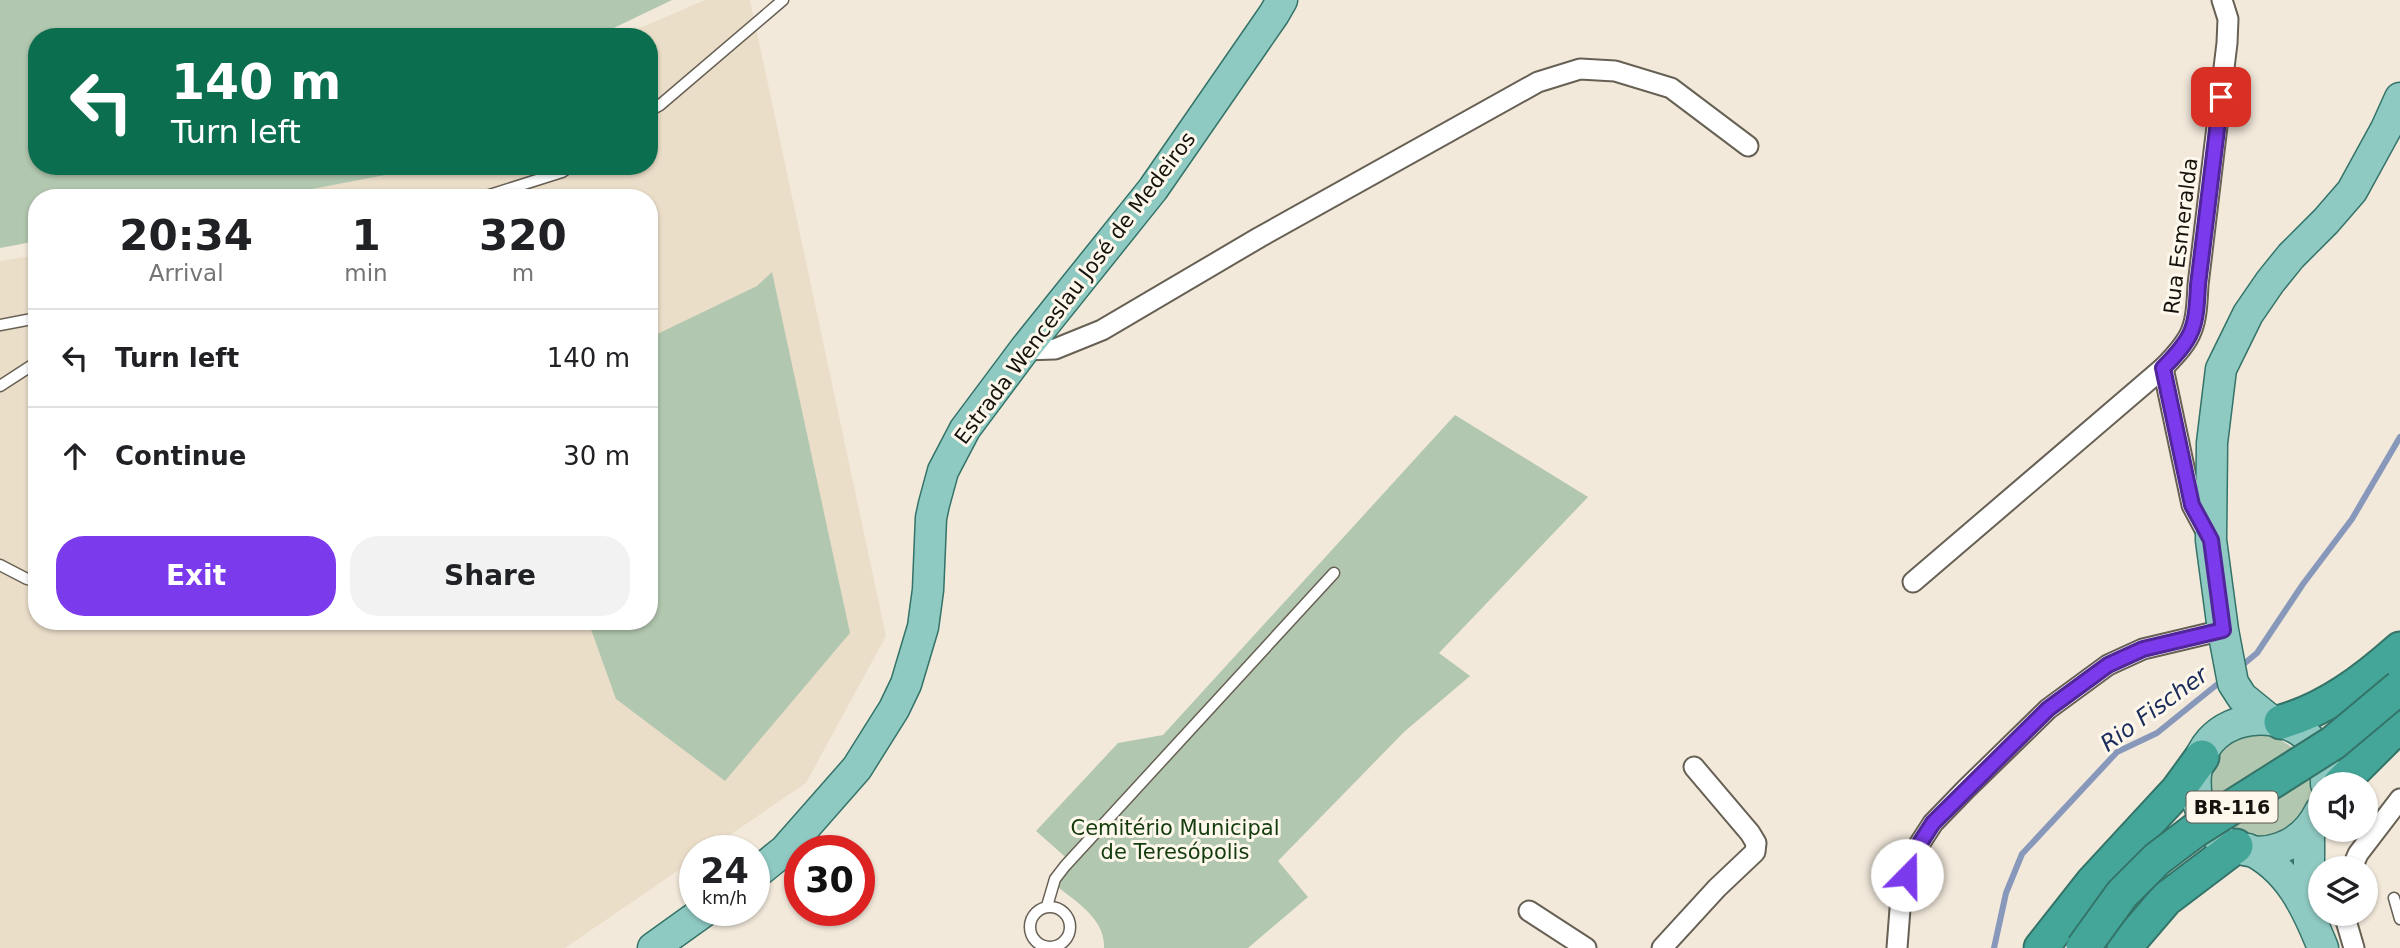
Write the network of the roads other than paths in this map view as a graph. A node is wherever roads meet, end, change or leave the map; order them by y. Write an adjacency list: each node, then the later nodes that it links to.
1 (783, 0): 5 (lane)
2 (1282, 0): 11 (main road, Estrada Wenceslau José de Medeiros)
3 (2222, 0): 13 (street, Rua Esmeralda)
4 (2400, 98): 15 (main road)
5 (658, 106)
6 (1748, 146): 11 (street)
7 (553, 175): 8 (lane)
8 (508, 189)
9 (28, 320): 10 (lane)
10 (0, 325)
11 (1024, 350): 33 (main road, Estrada Wenceslau José de Medeiros)
12 (28, 368): 14 (lane)
13 (2163, 368): 15 (street); 19 (street)
14 (0, 386)
15 (2211, 540): 21 (main road)
16 (0, 565): 18 (lane)
17 (1334, 573): 35 (lane)
18 (28, 579)
19 (1913, 582)
20 (2400, 649): 23 (highway)
21 (2229, 660): 23 (main road); 25 (main road); 46 (street)
22 (2400, 687): 48 (highway, BR-116, bridge)
23 (2275, 721): 25 (main road); 27 (main road)
24 (2400, 724): 28 (highway)
25 (2207, 748): 31 (main road); 47 (highway)
26 (1694, 767): 45 (street)
27 (2325, 772)
28 (2352, 772)
29 (2400, 799): 32 (street)
30 (2308, 827): 31 (main road)
31 (2242, 848): 36 (main road); 49 (highway)
32 (2357, 856)
33 (770, 862)
34 (2394, 898): 38 (lane)
35 (1047, 906): 42 (lane); 42 (lane)
36 (2308, 910)
37 (1530, 911): 44 (street)
38 (2400, 919)
39 (684, 926): 43 (main road)
40 (2314, 926): 50 (main road)
41 (2348, 926): 51 (street)
42 (1033, 945)
43 (653, 948)
44 (1586, 948)
45 (1662, 948)
46 (1897, 948)
47 (2041, 948)
48 (2083, 948)
49 (2124, 948)
50 (2323, 948)
51 (2354, 948)

